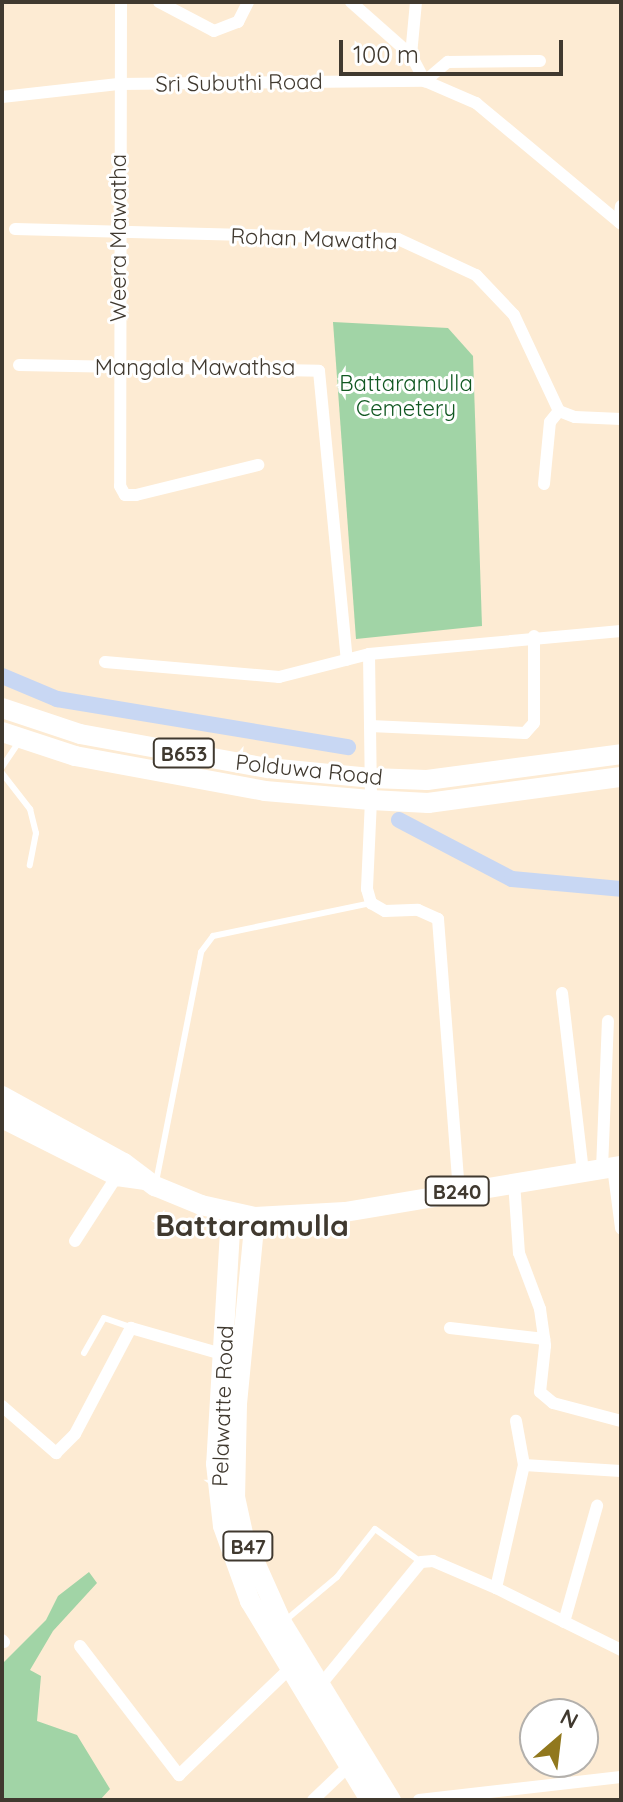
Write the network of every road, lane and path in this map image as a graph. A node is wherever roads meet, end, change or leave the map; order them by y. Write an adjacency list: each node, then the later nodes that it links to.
1 (121, 2): 9 (street, Weera Mawatha)
2 (159, 2): 3 (street)
3 (248, 2)
4 (351, 2): 6 (street)
5 (416, 2): 6 (street)
6 (411, 55): 8 (street)
7 (540, 61): 8 (street)
8 (425, 81): 9 (street, Sri Subuthi Road); 12 (street, Sri Subuthi Road)
9 (118, 84): 10 (street, Sri Subuthi Road); 14 (street, Weera Mawatha)
10 (2, 97)
11 (621, 206): 12 (street)
12 (620, 222)
13 (15, 229): 14 (street, Rohan Mawatha)
14 (118, 234): 16 (street, Weera Mawatha); 17 (street, Rohan Mawatha)
15 (19, 365): 16 (street, Mangala Mawathsa)
16 (120, 369): 19 (street, Weera Mawatha); 24 (street, Mangala Mawathsa)
17 (559, 411): 18 (street); 20 (street)
18 (621, 419)
19 (258, 465)
20 (544, 484)
21 (621, 631): 22 (street)
22 (534, 636): 23 (street); 28 (street)
23 (369, 654): 24 (street); 28 (street)
24 (347, 660): 25 (street)
25 (105, 662)
26 (2, 708): 27 (main road, Polduwa Road / B653)
27 (27, 719): 29 (lane); 33 (main road, Polduwa Road / B653)
28 (370, 726): 33 (street)
29 (11, 736): 31 (lane); 34 (main road, Polduwa Road / B653)
30 (621, 754): 33 (main road, Polduwa Road / B653)
31 (2, 770): 35 (lane)
32 (621, 777): 34 (main road, Polduwa Road / B653)
33 (371, 778): 34 (street)
34 (371, 800): 36 (street)
35 (30, 865)
36 (371, 903): 44 (lane); 45 (street)
37 (562, 993): 41 (street)
38 (608, 1021): 41 (street)
39 (2, 1096): 44 (main road, B240)
40 (4, 1124): 42 (main road, B240)
41 (605, 1168): 43 (main road, B240); 50 (street)
42 (117, 1176): 44 (main road, B240); 51 (street)
43 (514, 1182): 45 (main road, B240); 56 (street)
44 (149, 1183): 46 (main road, B240)
45 (459, 1191): 49 (main road, B240)
46 (201, 1205): 47 (main road, B240); 52 (main road, B47)
47 (231, 1214): 48 (main road, B240); 52 (main road, Pelawatte Road / B47)
48 (255, 1217): 49 (main road, B240); 53 (main road, Pelawatte Road / B47)
49 (293, 1218): 53 (main road)
50 (621, 1228)
51 (75, 1241)
52 (229, 1255): 58 (main road, Pelawatte Road / B47)
53 (251, 1257): 58 (main road, Pelawatte Road / B47)
54 (131, 1328): 57 (lane); 58 (street); 59 (street)
55 (450, 1328): 56 (street)
56 (544, 1339): 61 (street)
57 (84, 1353)
58 (232, 1358): 68 (main road, Pelawatte Road / B47); 71 (main road, Pelawatte Road / B47)
59 (2, 1406)
60 (516, 1421): 62 (street)
61 (621, 1421)
62 (524, 1465): 63 (street); 66 (street)
63 (621, 1471)
64 (597, 1506): 67 (street)
65 (421, 1562): 66 (street); 68 (lane); 72 (street)
66 (496, 1588): 67 (street)
67 (564, 1622): 70 (street)
68 (282, 1623): 72 (main road, Pelawatte Road / B47)
69 (80, 1646): 71 (street)
70 (621, 1650)
71 (290, 1668): 73 (main road, Pelawatte Road / B47)
72 (322, 1683): 73 (main road, Pelawatte Road / B47)
73 (357, 1758): 75 (street); 76 (main road, Pelawatte Road / B47); 77 (main road, Pelawatte Road / B47)
74 (621, 1777): 78 (street)
75 (313, 1800)
76 (370, 1800)
77 (391, 1800)
78 (419, 1800)

